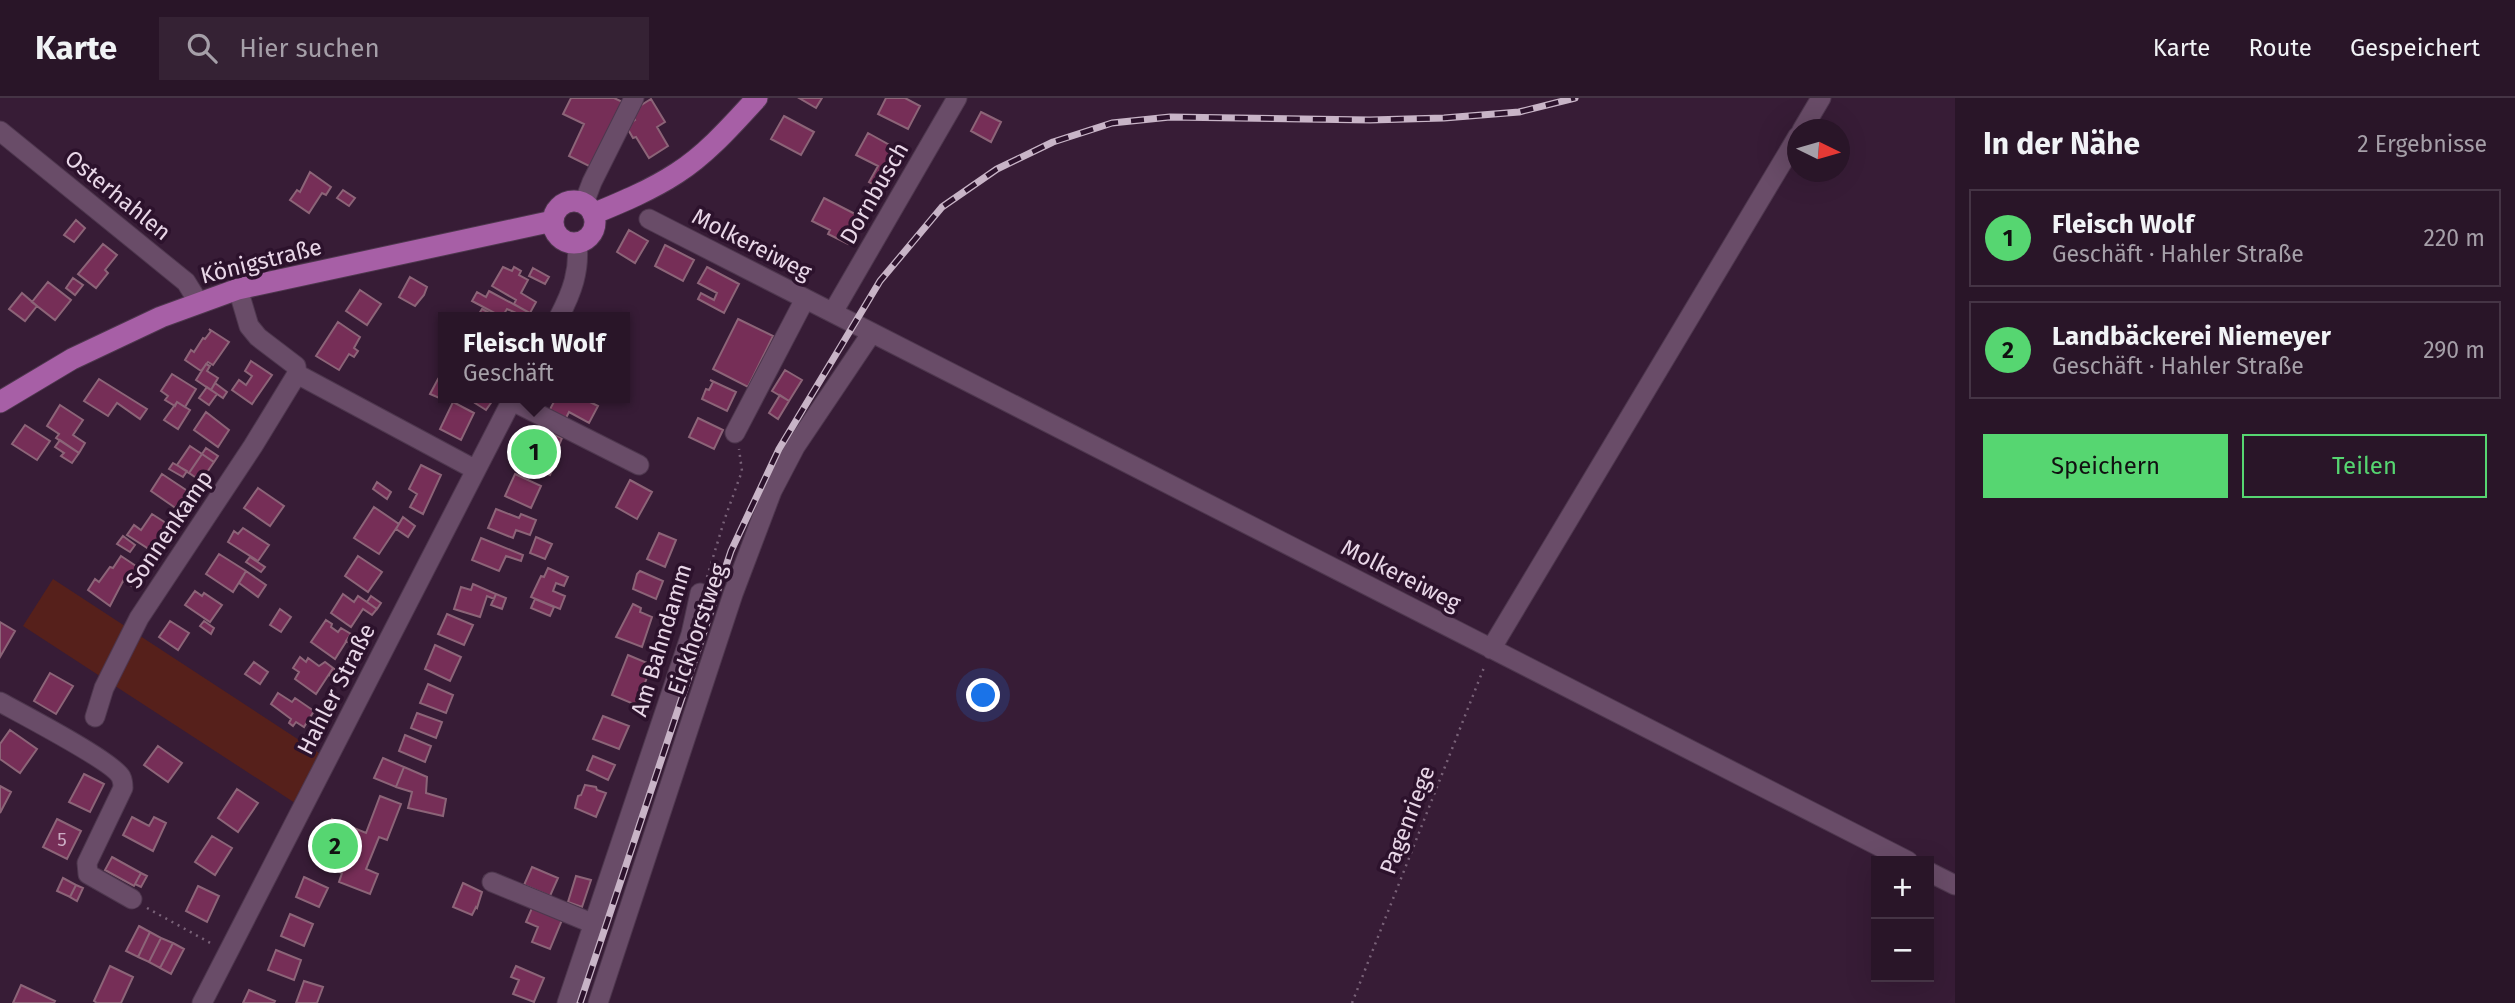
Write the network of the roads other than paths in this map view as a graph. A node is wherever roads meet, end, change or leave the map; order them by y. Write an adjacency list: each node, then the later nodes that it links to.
1 (634, 98): 8 (street)
2 (757, 98): 8 (main road)
3 (957, 98): 16 (street, Dornbusch)
4 (1821, 98): 5 (street)
5 (1809, 119)
6 (0, 131): 14 (street, Osterhahlen)
7 (1787, 153): 26 (street)
8 (589, 209): 10 (main road); 11 (main road)
9 (649, 219): 13 (street, Molkereiweg)
10 (553, 221): 11 (main road); 12 (main road, Königstraße)
11 (577, 242): 15 (street)
12 (238, 289): 14 (main road, Königstraße); 18 (street)
13 (805, 299): 16 (street, Molkereiweg); 22 (street)
14 (199, 303): 19 (main road, Königstraße)
15 (561, 312)
16 (833, 312): 17 (street)
17 (871, 334): 26 (street, Molkereiweg); 37 (street, Eickhorstweg)
18 (297, 374): 24 (street); 28 (street, Sonnenkamp)
19 (0, 402)
20 (511, 403): 24 (street, Hahler Straße)
21 (521, 403): 23 (street)
22 (735, 433)
23 (639, 465)
24 (476, 470): 35 (street, Hahler Straße)
25 (701, 593): 34 (street, Am Bahndamm)
26 (1491, 649): 29 (street, Molkereiweg)
27 (0, 702): 33 (street)
28 (95, 717)
29 (1898, 856)
30 (1934, 874): 32 (street)
31 (492, 882): 34 (street)
32 (1955, 885)
33 (132, 899)
34 (594, 924): 36 (street, Am Bahndamm)
35 (202, 1003)
36 (567, 1003)
37 (598, 1003)

